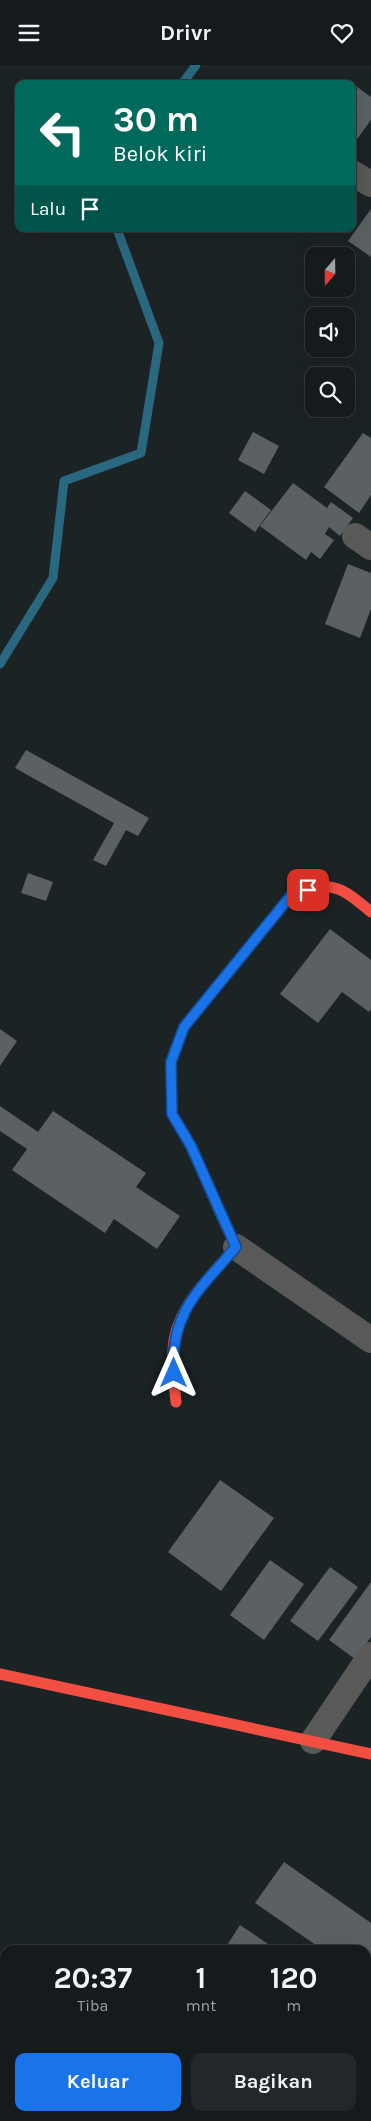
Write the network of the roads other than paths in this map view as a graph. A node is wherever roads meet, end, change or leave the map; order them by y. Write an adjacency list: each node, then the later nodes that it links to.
1 (356, 175): 2 (street)
2 (371, 184)
3 (371, 913): 4 (street)
4 (236, 1247): 5 (street); 6 (street)
5 (371, 1340)
6 (176, 1402)
7 (371, 1655): 9 (street)
8 (0, 1674): 9 (street)
9 (313, 1741): 10 (street)
10 (371, 1754)

